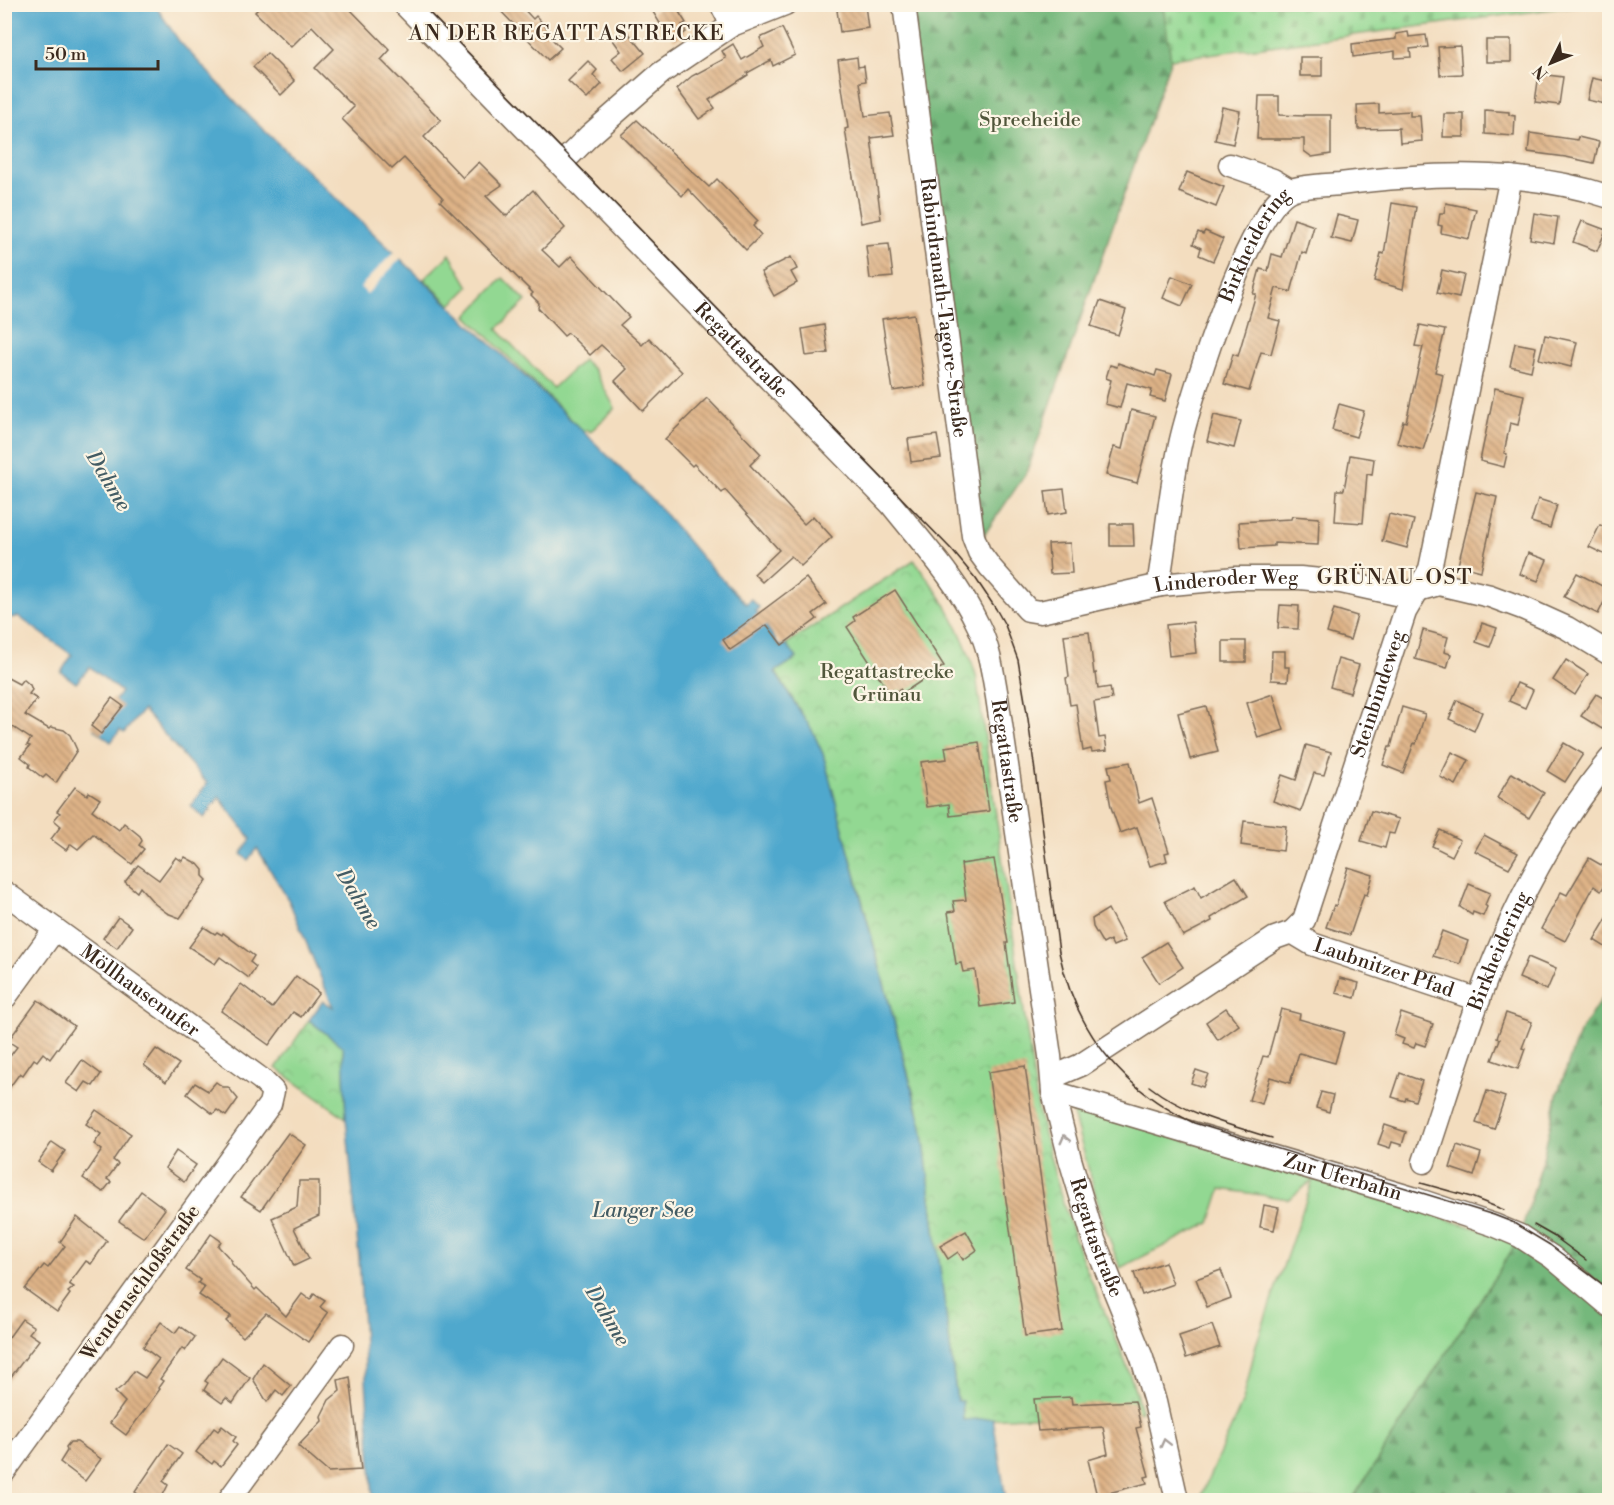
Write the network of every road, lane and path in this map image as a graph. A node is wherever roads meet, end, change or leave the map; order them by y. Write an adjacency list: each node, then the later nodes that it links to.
1 (404, 4): 6 (street, Regattastraße)
2 (721, 4): 5 (street)
3 (785, 4): 5 (street)
4 (904, 4): 11 (street, Rabindranath-Tagore-Straße)
5 (732, 25): 6 (street)
6 (561, 165): 14 (street, Regattastraße)
7 (1230, 165): 9 (street)
8 (1511, 177): 9 (street, Birkheidering); 10 (street, Birkheidering); 13 (street, Steinbindeweg)
9 (1290, 190): 12 (street, Birkheidering)
10 (1610, 197)
11 (990, 567): 12 (street, Linderoder Weg); 14 (street)
12 (1161, 585): 13 (street, Linderoder Weg)
13 (1417, 590): 15 (street, Linderoder Weg); 19 (street, Steinbindeweg)
14 (961, 592): 22 (street, Regattastraße)
15 (1610, 654)
16 (1610, 759): 21 (street, Birkheidering)
17 (4, 892): 18 (street, Möllhausenufer)
18 (55, 929): 20 (street); 23 (street, Möllhausenufer)
19 (1292, 932): 21 (street, Laubnitzer Pfad); 22 (street, Steinbindeweg)
20 (4, 999)
21 (1479, 1000): 24 (street, Birkheidering)
22 (1053, 1086): 25 (street, Zur Uferbahn); 29 (street, Regattastraße, one-way to 22)
23 (273, 1092): 27 (street, Wendenschloßstraße)
24 (1424, 1162)
25 (1610, 1306)
26 (342, 1345): 28 (street)
27 (4, 1472)
28 (229, 1500)
29 (1176, 1500)

